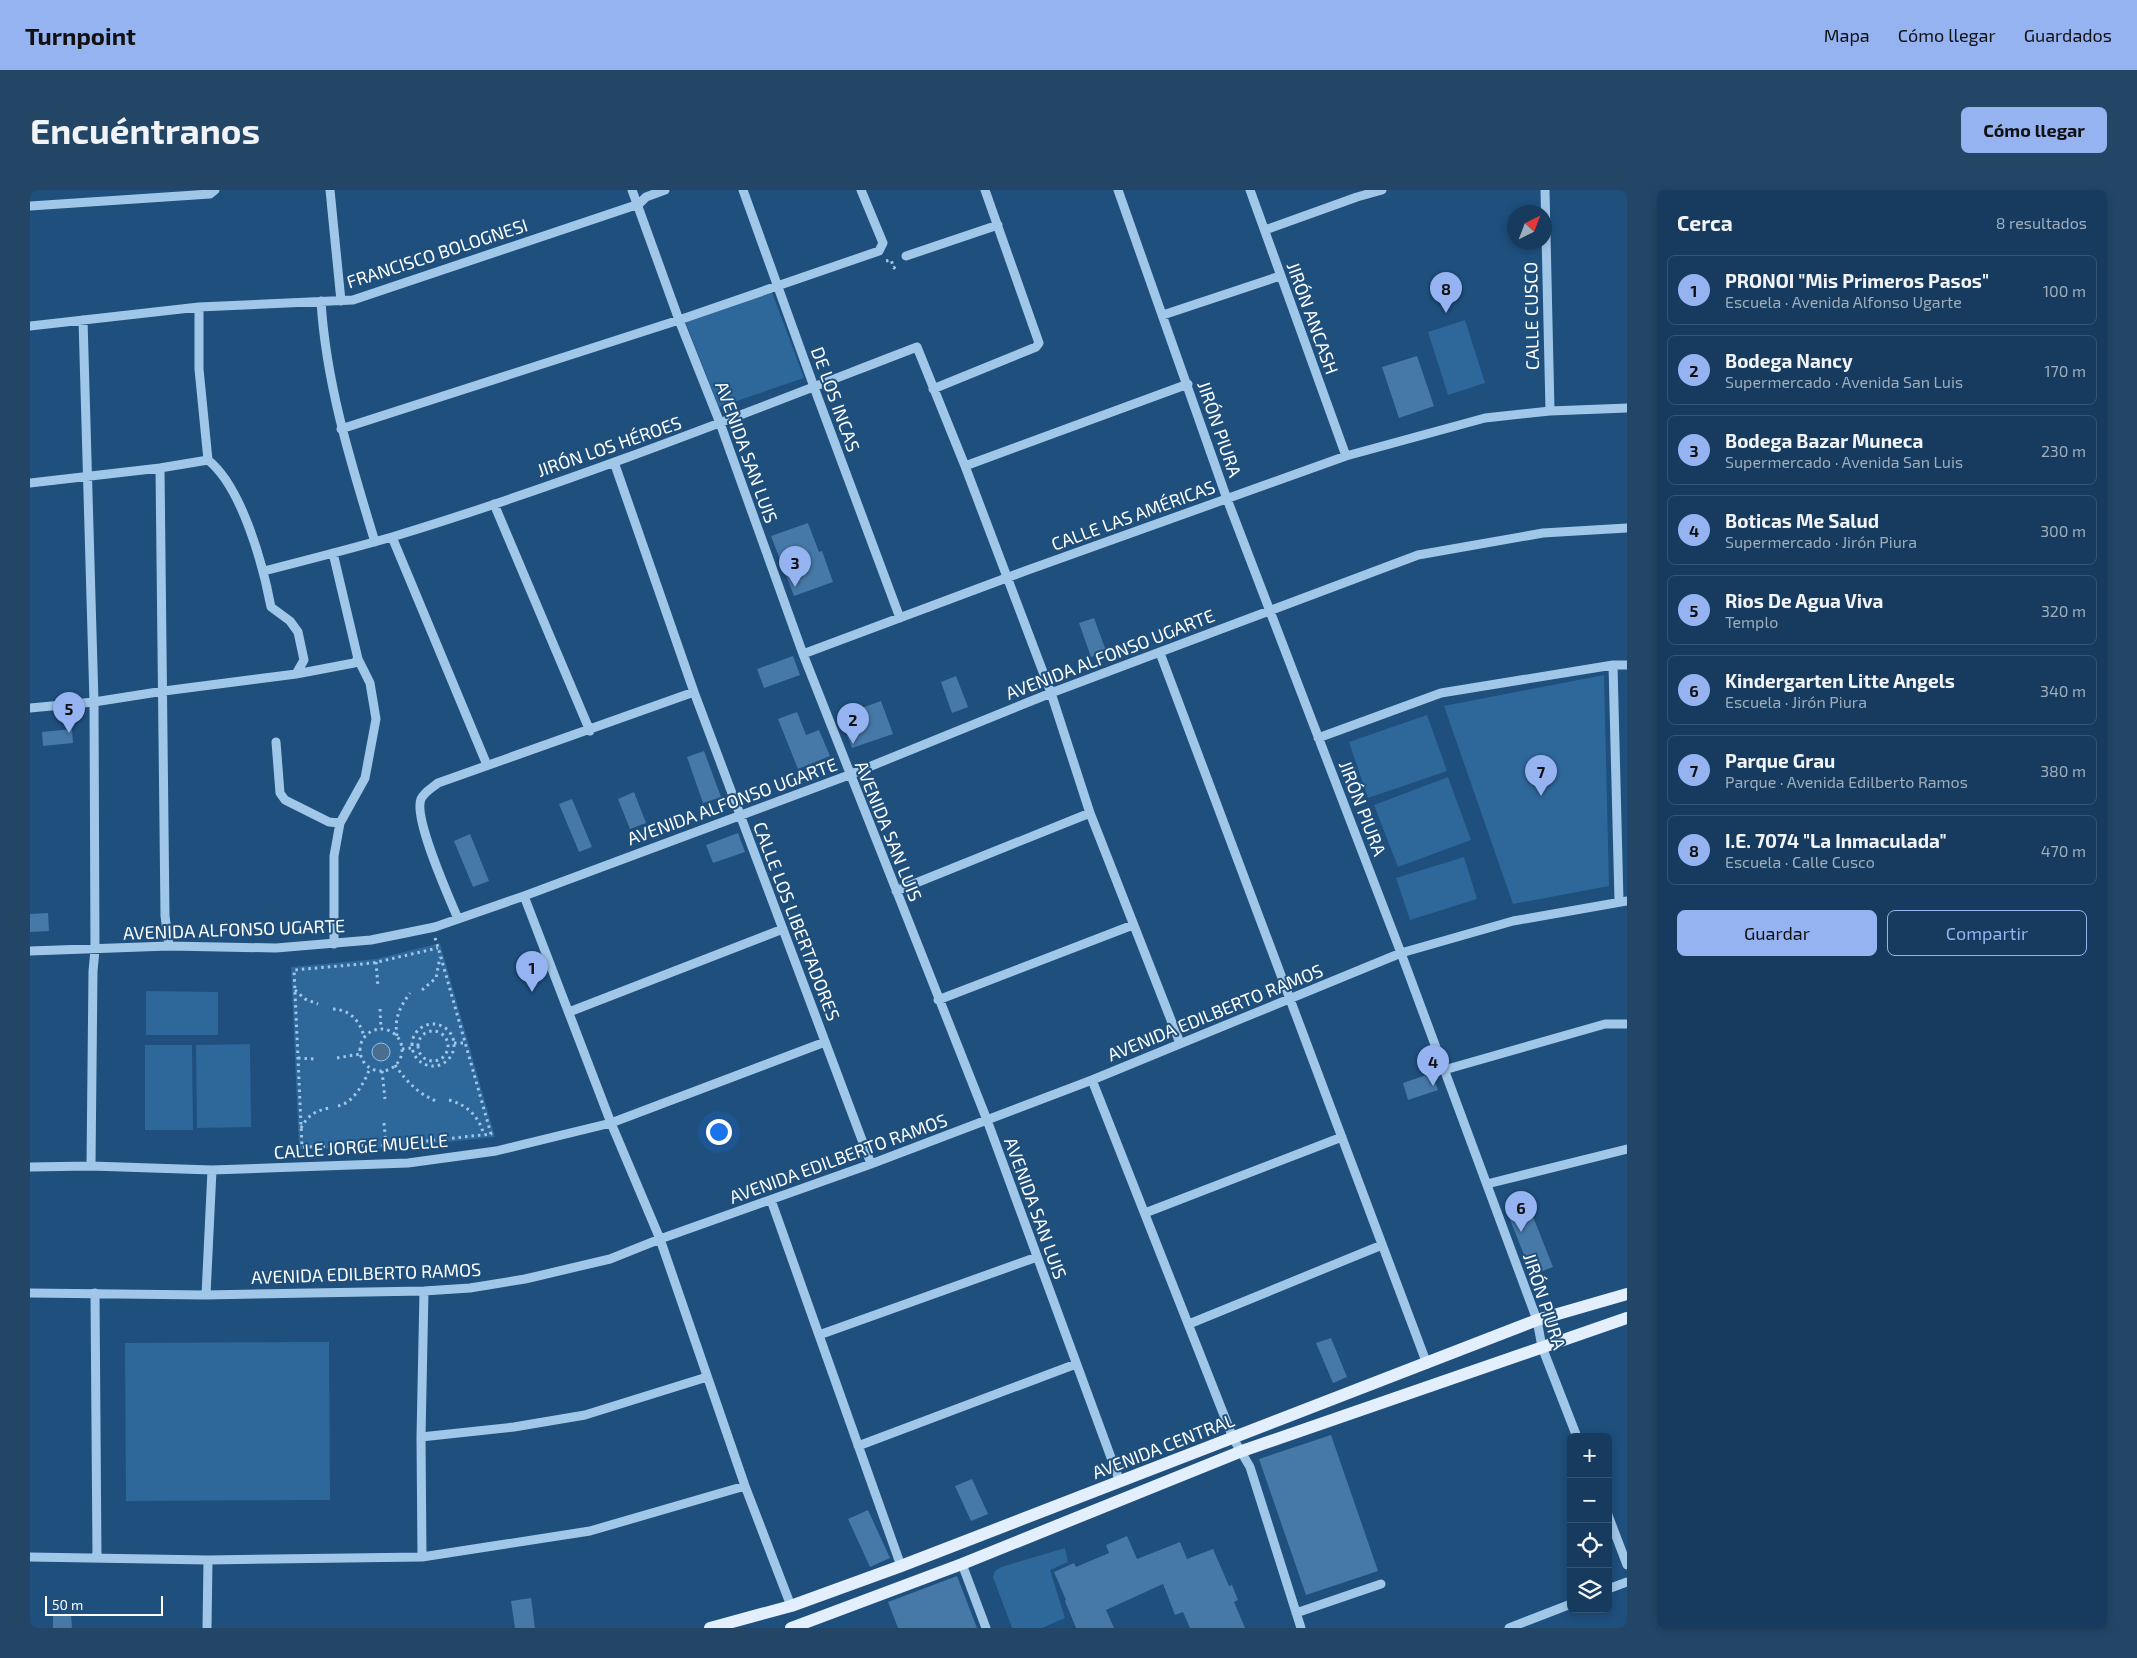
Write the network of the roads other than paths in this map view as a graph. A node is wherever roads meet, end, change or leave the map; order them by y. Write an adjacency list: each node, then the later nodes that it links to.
1 (330, 190): 21 (street)
2 (632, 190): 13 (street, AVENIDA SAN LUIS)
3 (665, 190): 13 (street, FRANCISCO BOLOGNESI)
4 (744, 190): 19 (street, DE LOS INCAS)
5 (861, 190): 19 (street)
6 (985, 190): 15 (street)
7 (1118, 190): 23 (street, JIRÓN PIURA)
8 (1250, 190): 16 (street, JIRÓN ANCASH)
9 (1382, 190): 12 (street)
10 (1545, 190): 31 (street, CALLE CUSCO)
11 (212, 191): 14 (street)
12 (1356, 193): 16 (street)
13 (638, 204): 21 (street, FRANCISCO BOLOGNESI); 25 (street, AVENIDA SAN LUIS)
14 (30, 206)
15 (998, 225): 17 (street); 29 (street)
16 (1265, 230): 18 (street, JIRÓN ANCASH)
17 (906, 256)
18 (1280, 276): 23 (street); 34 (street, JIRÓN ANCASH)
19 (778, 287): 25 (street); 28 (street, DE LOS INCAS)
20 (321, 301): 21 (street, FRANCISCO BOLOGNESI); 22 (street, FRANCISCO BOLOGNESI); 33 (street)
21 (341, 301)
22 (198, 307): 24 (street, FRANCISCO BOLOGNESI); 35 (street)
23 (1164, 315): 27 (street, JIRÓN PIURA)
24 (84, 320): 26 (street, FRANCISCO BOLOGNESI); 39 (street)
25 (679, 320): 32 (street, AVENIDA SAN LUIS); 33 (street)
26 (30, 326)
27 (1188, 384): 37 (street); 41 (street, JIRÓN PIURA)
28 (814, 387): 29 (street, JIRÓN LOS HÉROES); 32 (street, JIRÓN LOS HÉROES); 50 (street, DE LOS INCAS)
29 (933, 389): 37 (street)
30 (1627, 408): 31 (street, CALLE LAS AMÉRICAS)
31 (1550, 411): 34 (street, CALLE LAS AMÉRICAS)
32 (720, 424): 36 (street, JIRÓN LOS HÉROES); 52 (street, AVENIDA SAN LUIS)
33 (341, 429): 45 (street)
34 (1346, 456): 41 (street, CALLE LAS AMÉRICAS)
35 (208, 460): 38 (street); 47 (street)
36 (614, 462): 42 (street, JIRÓN LOS HÉROES); 58 (street, CALLE LOS LIBERTADORES)
37 (965, 466): 48 (street)
38 (160, 468): 39 (street); 57 (street)
39 (88, 477): 40 (street); 60 (street)
40 (30, 483)
41 (1227, 499): 48 (street, CALLE LAS AMÉRICAS); 49 (street, JIRÓN PIURA)
42 (494, 504): 44 (street, JIRÓN LOS HÉROES); 62 (street)
43 (1627, 528): 49 (street, AVENIDA ALFONSO UGARTE)
44 (392, 537): 45 (street, JIRÓN LOS HÉROES); 65 (street)
45 (375, 542): 46 (street, JIRÓN LOS HÉROES)
46 (333, 553): 47 (street, JIRÓN LOS HÉROES); 53 (street)
47 (264, 571): 56 (street)
48 (1007, 578): 50 (street, CALLE LAS AMÉRICAS); 59 (street)
49 (1270, 610): 51 (street, AVENIDA ALFONSO UGARTE); 63 (street, JIRÓN PIURA)
50 (900, 618): 52 (street, CALLE LAS AMÉRICAS)
51 (1160, 653): 59 (street, AVENIDA ALFONSO UGARTE); 81 (street)
52 (803, 654): 66 (street, AVENIDA SAN LUIS)
53 (358, 658): 56 (street); 69 (street)
54 (1614, 665): 55 (street); 63 (street); 72 (street)
55 (1627, 665)
56 (296, 674): 57 (street)
57 (164, 691): 60 (street); 77 (street)
58 (694, 692): 62 (street); 68 (street, CALLE LOS LIBERTADORES)
59 (1051, 693): 66 (street, AVENIDA ALFONSO UGARTE); 67 (street)
60 (94, 702): 61 (street); 79 (street)
61 (30, 708)
62 (590, 731): 65 (street)
63 (1318, 738): 80 (street, JIRÓN PIURA)
64 (276, 742): 69 (street)
65 (487, 766): 73 (street)
66 (849, 775): 68 (street, AVENIDA ALFONSO UGARTE); 70 (street, AVENIDA SAN LUIS)
67 (1090, 813): 70 (street); 74 (street)
68 (740, 814): 71 (street, AVENIDA ALFONSO UGARTE); 75 (street, CALLE LOS LIBERTADORES)
69 (340, 823): 76 (street)
70 (896, 890): 82 (street, AVENIDA SAN LUIS)
71 (524, 896): 73 (street, AVENIDA ALFONSO UGARTE); 83 (street)
72 (1623, 902): 80 (street, AVENIDA EDILBERTO RAMOS)
73 (458, 919): 76 (street, AVENIDA ALFONSO UGARTE)
74 (1133, 925): 82 (street); 86 (street)
75 (783, 929): 83 (street); 85 (street, CALLE LOS LIBERTADORES)
76 (334, 944): 77 (street, AVENIDA ALFONSO UGARTE)
77 (169, 946): 79 (street, AVENIDA ALFONSO UGARTE)
78 (30, 950): 79 (street, AVENIDA ALFONSO UGARTE)
79 (95, 950): 94 (street)
80 (1401, 953): 81 (street, AVENIDA EDILBERTO RAMOS); 87 (street, JIRÓN PIURA)
81 (1290, 999): 86 (street, AVENIDA EDILBERTO RAMOS); 91 (street)
82 (938, 1000): 89 (street, AVENIDA SAN LUIS)
83 (569, 1012): 90 (street)
84 (1627, 1024): 87 (street)
85 (825, 1042): 90 (street, CALLE JORGE MUELLE); 93 (street, CALLE LOS LIBERTADORES)
86 (1180, 1043): 88 (street, AVENIDA EDILBERTO RAMOS)
87 (1444, 1070): 97 (street, JIRÓN PIURA)
88 (1092, 1080): 89 (street, AVENIDA EDILBERTO RAMOS); 99 (street)
89 (986, 1120): 93 (street, AVENIDA EDILBERTO RAMOS); 102 (street, AVENIDA SAN LUIS)
90 (611, 1123): 96 (street, CALLE JORGE MUELLE); 100 (street)
91 (1342, 1137): 99 (street); 101 (street)
92 (1627, 1149): 97 (street)
93 (871, 1164): 98 (street, AVENIDA EDILBERTO RAMOS)
94 (91, 1166): 95 (street, CALLE JORGE MUELLE); 96 (street, CALLE JORGE MUELLE)
95 (30, 1167)
96 (212, 1170): 107 (street)
97 (1487, 1184): 109 (street, JIRÓN PIURA)
98 (771, 1200): 100 (street, AVENIDA EDILBERTO RAMOS); 111 (street)
99 (1145, 1213): 110 (street)
100 (660, 1239): 103 (street, AVENIDA EDILBERTO RAMOS); 115 (street)
101 (1382, 1245): 110 (street); 114 (street)
102 (1037, 1257): 111 (street); 113 (street, AVENIDA SAN LUIS)
103 (424, 1291): 107 (street, AVENIDA EDILBERTO RAMOS); 117 (street)
104 (30, 1292): 105 (street, AVENIDA EDILBERTO RAMOS)
105 (95, 1293): 107 (street, AVENIDA EDILBERTO RAMOS); 127 (street)
106 (1627, 1294): 109 (main road, AVENIDA CENTRAL)
107 (206, 1295)
108 (1627, 1318): 112 (main road, AVENIDA CENTRAL)
109 (1537, 1320): 112 (street, JIRÓN PIURA); 114 (main road, AVENIDA CENTRAL)
110 (1189, 1324): 118 (street)
111 (819, 1335): 119 (street)
112 (1542, 1347): 116 (street, JIRÓN PIURA); 120 (main road, AVENIDA CENTRAL)
113 (1076, 1364): 119 (street); 121 (street, AVENIDA SAN LUIS)
114 (1427, 1364): 118 (main road, AVENIDA CENTRAL)
115 (707, 1377): 117 (street); 122 (street)
116 (1575, 1433)
117 (421, 1437): 126 (street)
118 (1234, 1438): 120 (street); 121 (main road, AVENIDA CENTRAL)
119 (858, 1446): 131 (street)
120 (1242, 1451): 129 (main road, AVENIDA CENTRAL); 137 (street)
121 (1120, 1482): 131 (main road, AVENIDA CENTRAL)
122 (745, 1486): 126 (street); 135 (street)
123 (1612, 1523): 124 (street)
124 (1624, 1547): 130 (street)
125 (30, 1557): 127 (street)
126 (422, 1557): 128 (street)
127 (97, 1558): 128 (street)
128 (208, 1560): 138 (street)
129 (962, 1564): 140 (main road, AVENIDA CENTRAL); 141 (street)
130 (1627, 1565)
131 (901, 1566): 135 (main road, AVENIDA CENTRAL)
132 (1627, 1582): 134 (street)
133 (1381, 1584): 137 (street)
134 (1612, 1588)
135 (792, 1606): 139 (main road, AVENIDA CENTRAL)
136 (1567, 1606): 143 (street)
137 (1296, 1613): 142 (street)
138 (207, 1628)
139 (710, 1628)
140 (794, 1628)
141 (986, 1628)
142 (1301, 1628)
143 (1509, 1628)

